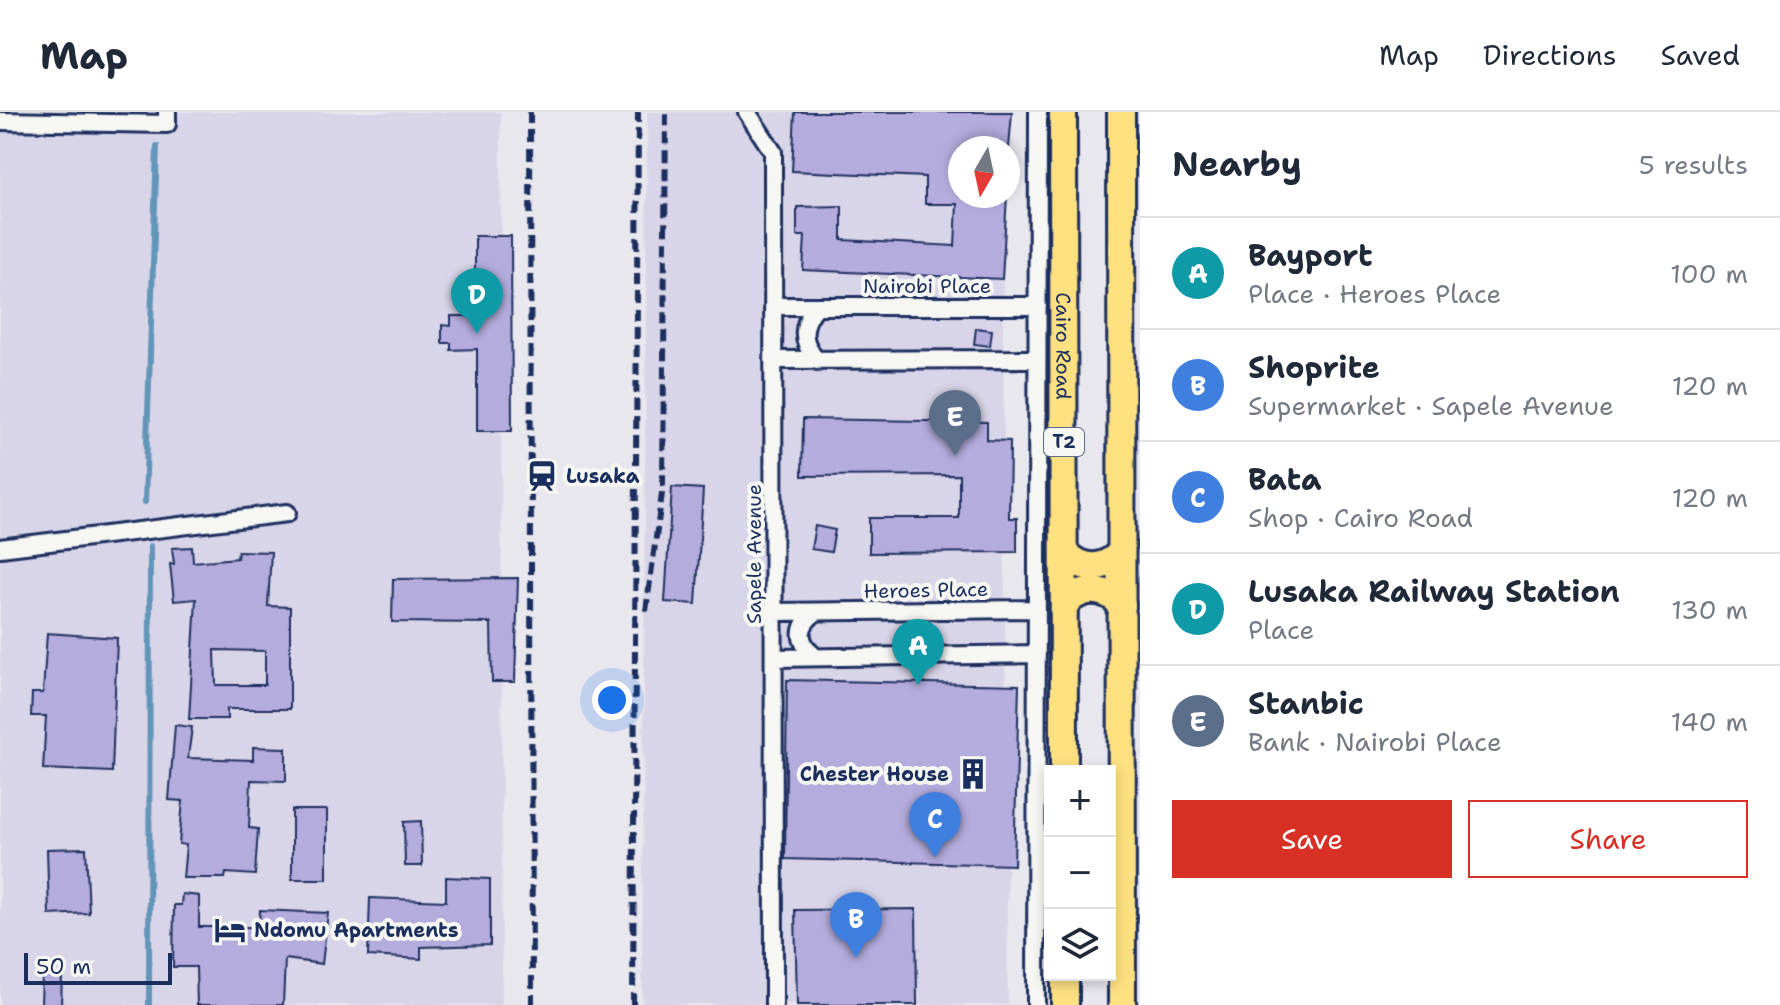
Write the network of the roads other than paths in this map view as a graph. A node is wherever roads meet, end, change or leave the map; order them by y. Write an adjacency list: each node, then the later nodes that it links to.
1 (167, 112): 6 (street)
2 (747, 112): 9 (street, Sapele Avenue)
3 (1038, 112): 8 (street)
4 (1063, 112): 7 (main road, Cairo Road / T2)
5 (1121, 112): 20 (main road)
6 (0, 121)
7 (1064, 180): 8 (street); 16 (main road, Cairo Road / T2)
8 (1037, 199): 11 (street)
9 (773, 306): 10 (street, Nairobi Place); 13 (street, Sapele Avenue)
10 (817, 306): 11 (street, Nairobi Place); 14 (street)
11 (1038, 306): 12 (street)
12 (1037, 359): 14 (street); 15 (street)
13 (773, 360): 14 (street); 24 (street, Sapele Avenue)
14 (817, 361)
15 (1037, 398): 16 (street); 23 (street)
16 (1064, 411): 19 (main road, Cairo Road / T2)
17 (287, 513): 18 (street)
18 (0, 548)
19 (1064, 552): 20 (main road); 21 (main road, Cairo Road / T2)
20 (1121, 552): 22 (main road)
21 (1064, 605): 22 (main road); 29 (main road, Cairo Road / T2)
22 (1122, 605): 38 (main road)
23 (1037, 609): 25 (street, Heroes Place); 26 (street)
24 (774, 612): 25 (street, Heroes Place); 28 (street, Sapele Avenue)
25 (816, 612): 27 (street)
26 (1037, 654): 27 (street); 31 (street)
27 (815, 657): 28 (street)
28 (774, 658): 34 (street, Sapele Avenue)
29 (1058, 765)
30 (1044, 785): 31 (street)
31 (1037, 792): 33 (street)
32 (1065, 981): 37 (main road)
33 (1036, 987): 35 (street); 36 (street)
34 (774, 1005)
35 (1036, 1005)
36 (1052, 1005)
37 (1065, 1005)
38 (1122, 1005)

